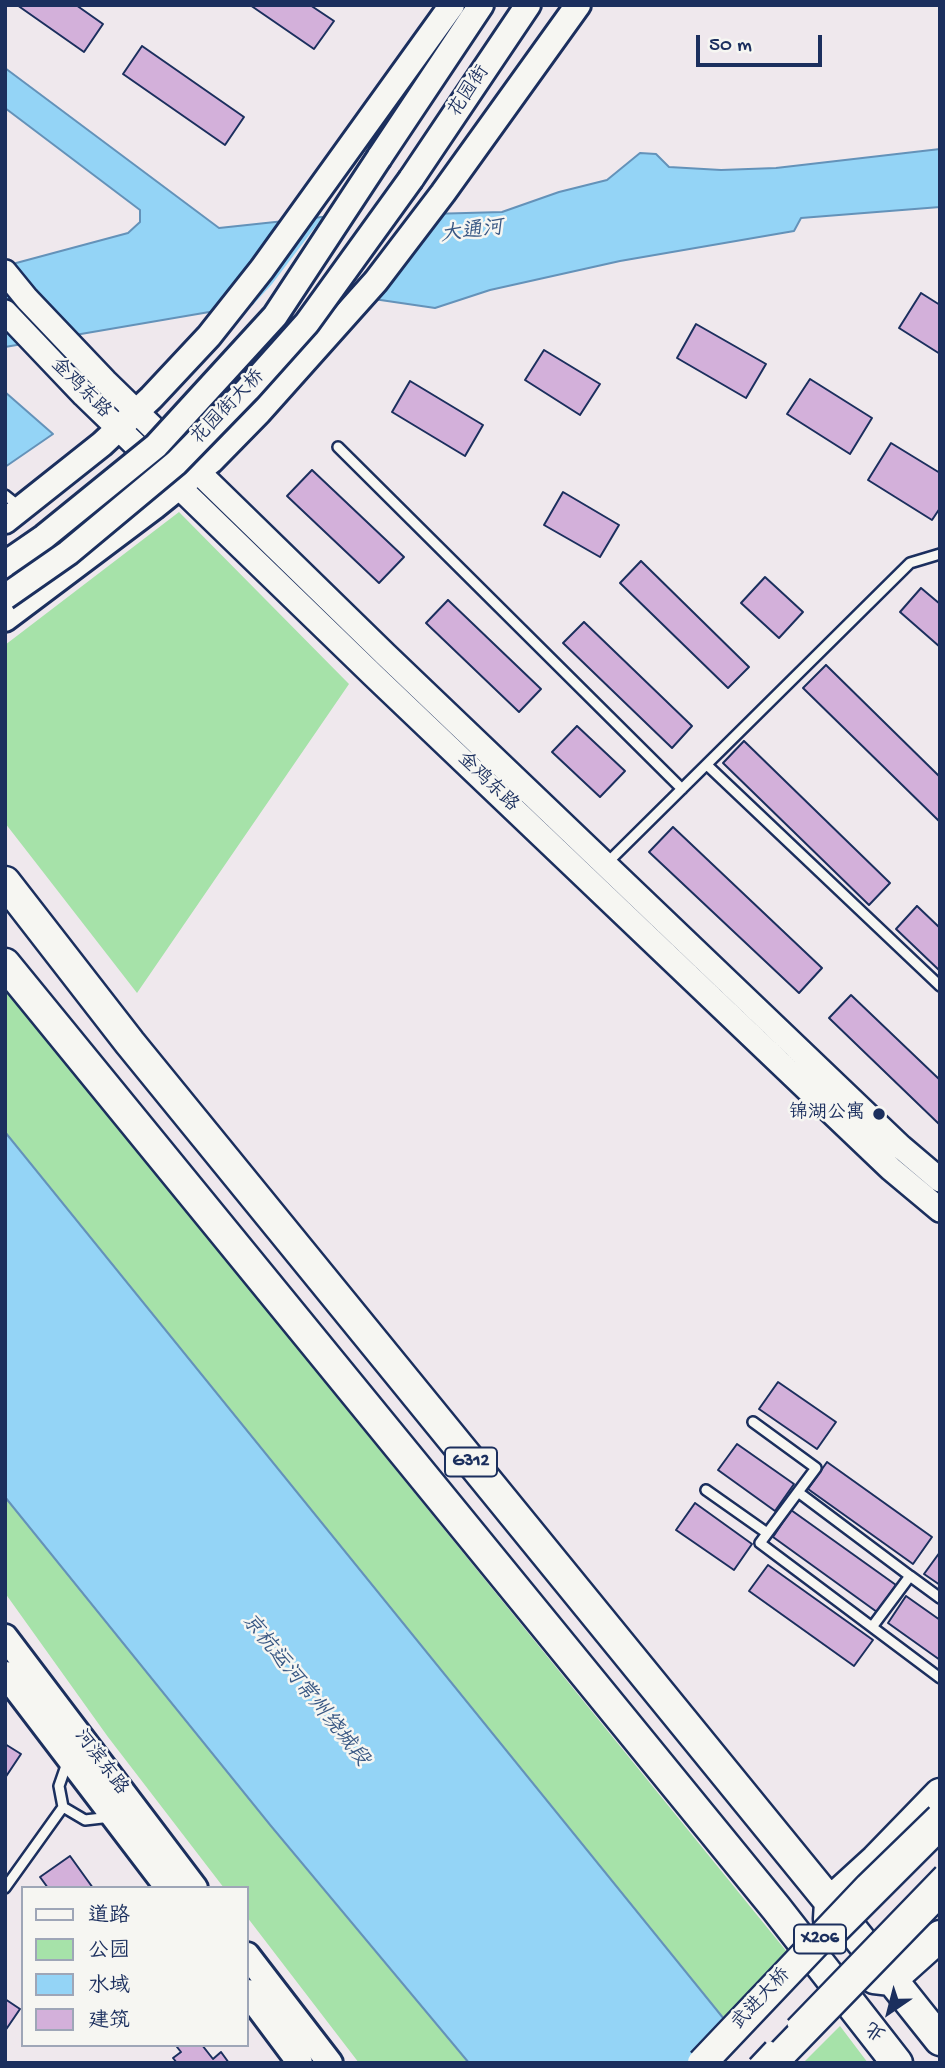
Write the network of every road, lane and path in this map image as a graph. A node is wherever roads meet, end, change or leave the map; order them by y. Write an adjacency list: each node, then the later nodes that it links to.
1 (452, 5): 9 (main road)
2 (481, 5): 5 (main road, 花园街)
3 (528, 5): 6 (main road, 花园街)
4 (578, 5): 11 (main road)
5 (379, 158): 14 (main road, 花园街大桥, bridge)
6 (411, 178): 15 (main road, 花园街大桥, bridge)
7 (5, 272): 9 (street, 金鸡东路)
8 (5, 312): 9 (street, 金鸡东路)
9 (128, 420): 11 (street, 金鸡东路); 12 (main road)
10 (338, 447): 18 (lane)
11 (189, 479): 16 (main road); 19 (street, 金鸡东路)
12 (11, 508)
13 (940, 554): 17 (lane)
14 (5, 564)
15 (5, 597)
16 (5, 619)
17 (707, 765): 18 (lane); 22 (lane)
18 (682, 789): 19 (lane)
19 (598, 873): 23 (street, 金鸡东路); 24 (street, 金鸡东路)
20 (5, 882): 46 (highway, G312)
21 (5, 964): 49 (highway, G312)
22 (940, 986)
23 (940, 1180)
24 (940, 1210)
25 (753, 1422): 27 (lane)
26 (706, 1490): 28 (lane)
27 (798, 1492): 28 (lane); 29 (lane)
28 (767, 1533): 31 (lane)
29 (910, 1576): 30 (lane); 31 (lane)
30 (940, 1598)
31 (872, 1627): 34 (lane)
32 (5, 1637): 43 (main road, 河滨东路)
33 (5, 1674): 35 (main road, 河滨东路)
34 (940, 1678)
35 (69, 1758): 37 (lane); 38 (main road, 河滨东路)
36 (940, 1794): 46 (highway)
37 (63, 1807): 38 (lane); 44 (lane)
38 (114, 1817): 42 (main road, 河滨东路)
39 (940, 1818): 57 (main road, 武进大桥 / X206, bridge)
40 (940, 1838): 49 (lane, bridge)
41 (940, 1871): 52 (lane, bridge)
42 (166, 1886)
43 (193, 1886)
44 (5, 1888)
45 (940, 1892): 54 (main road, X206, bridge)
46 (830, 1902): 49 (highway); 50 (highway, G312)
47 (940, 1936): 50 (highway)
48 (248, 1956): 56 (main road)
49 (819, 1968): 50 (highway); 59 (highway, G312)
50 (891, 1980): 53 (highway, G312)
51 (248, 1993): 55 (main road)
52 (783, 2033)
53 (940, 2040)
54 (773, 2053): 58 (lane, bridge)
55 (300, 2063)
56 (330, 2063)
57 (702, 2063)
58 (754, 2063)
59 (897, 2063)

